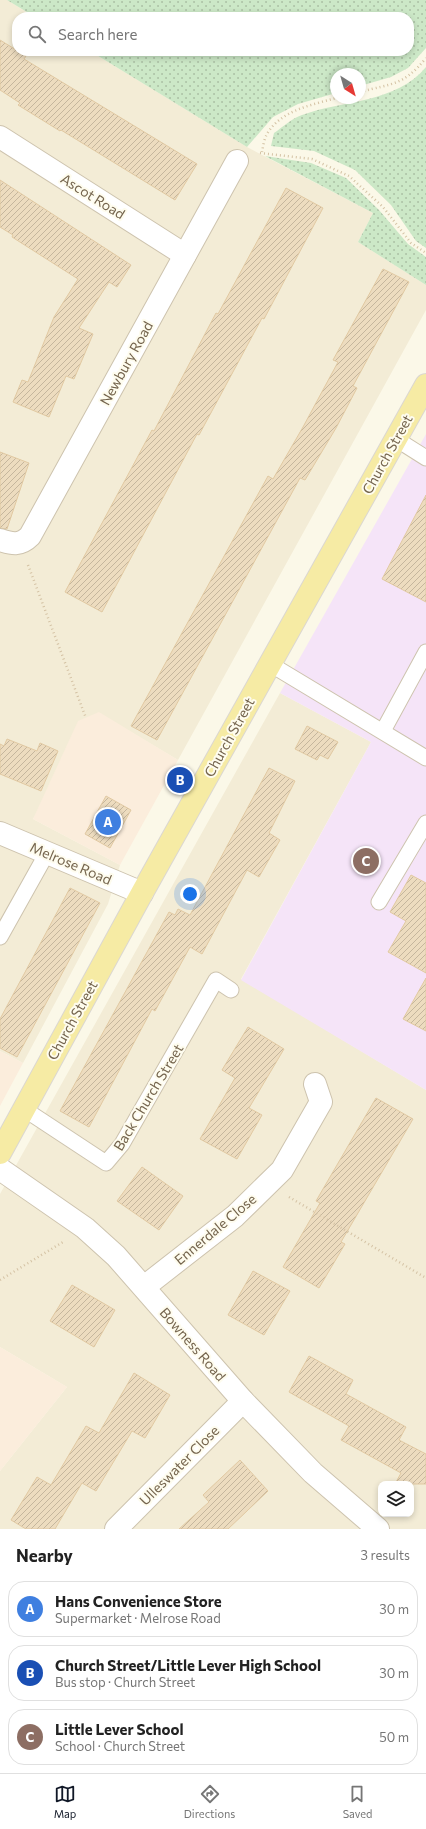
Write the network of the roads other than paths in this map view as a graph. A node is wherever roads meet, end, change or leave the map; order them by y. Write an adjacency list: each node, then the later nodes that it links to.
1 (0, 138): 3 (street, Ascot Road)
2 (237, 161): 3 (street, Newbury Road)
3 (185, 255): 7 (street, Newbury Road)
4 (426, 385): 5 (main road, Church Street)
5 (396, 439): 6 (lane); 9 (main road, Church Street)
6 (426, 458)
7 (10, 542)
8 (426, 652): 10 (lane)
9 (270, 664): 10 (lane); 15 (main road, Church Street)
10 (383, 731): 11 (lane)
11 (426, 758)
12 (426, 823): 16 (lane)
13 (0, 832): 14 (street, Melrose Road)
14 (47, 852): 15 (street, Melrose Road); 17 (lane)
15 (142, 893): 20 (main road, Church Street)
16 (379, 902)
17 (0, 937)
18 (231, 990): 20 (lane, Back Church Street)
19 (315, 1084): 23 (street, Ennerdale Close)
20 (24, 1109): 21 (main road, Church Street)
21 (0, 1153)
22 (0, 1169): 23 (street, Bowness Road)
23 (144, 1287): 24 (street, Bowness Road)
24 (243, 1400): 25 (street, Ulleswater Close); 26 (street, Bowness Road)
25 (116, 1529)
26 (378, 1529)

